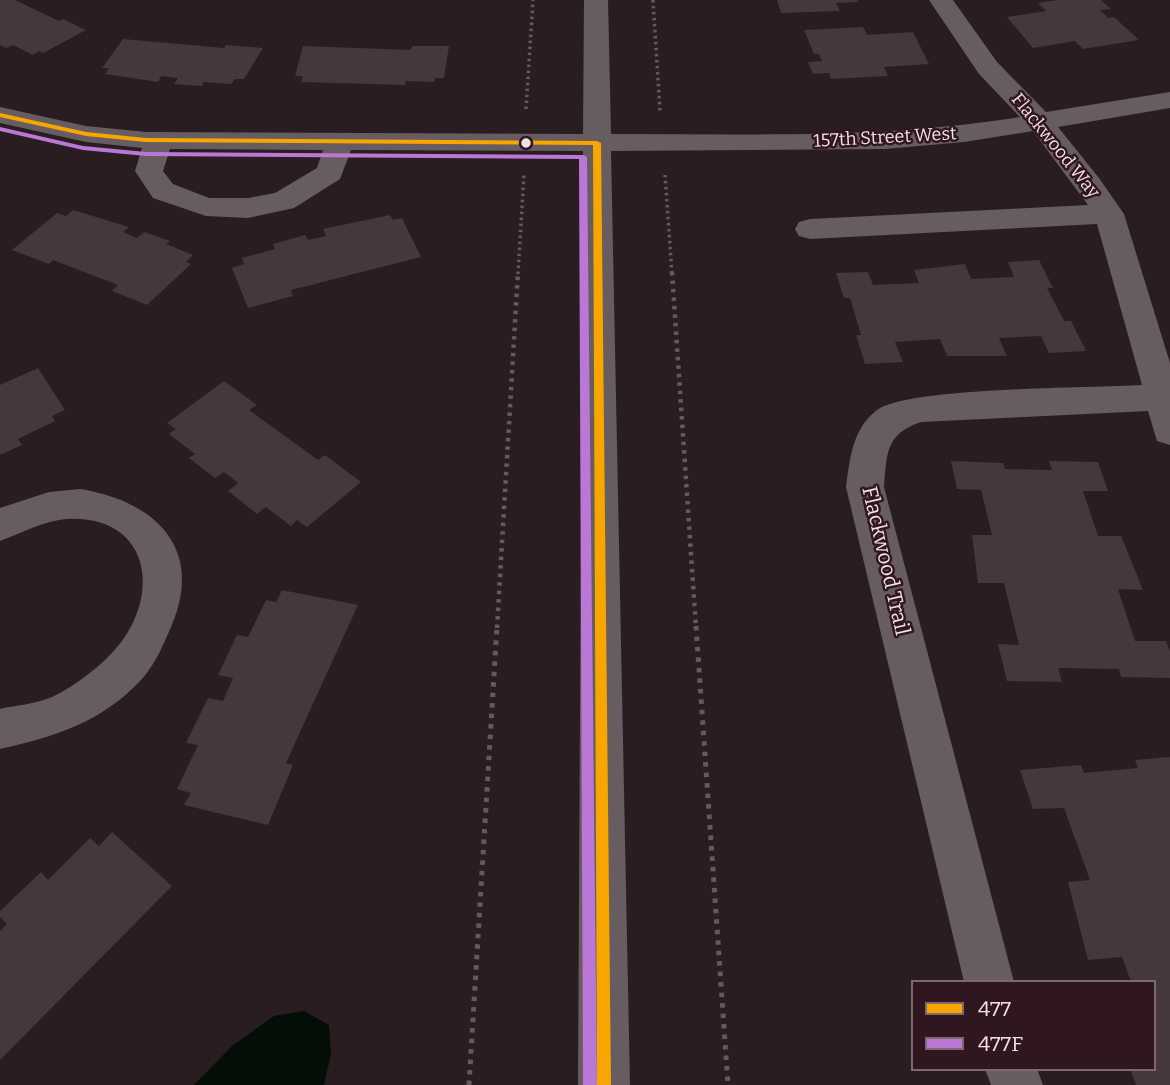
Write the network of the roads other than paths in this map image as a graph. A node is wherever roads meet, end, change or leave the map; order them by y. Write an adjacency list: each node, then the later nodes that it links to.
1 (596, 0): 8 (street)
2 (941, 0): 5 (street, Flackwood Way)
3 (1170, 100): 5 (street, 157th Street West)
4 (0, 115): 6 (street, 157th Street West)
5 (1039, 121): 8 (street, 157th Street West); 9 (street, Flackwood Way)
6 (158, 140): 7 (street, 157th Street West); 7 (street)
7 (339, 142): 8 (street, 157th Street West)
8 (597, 143): 15 (street)
9 (1109, 214): 10 (street); 11 (street, Flackwood Way)
10 (810, 229)
11 (1167, 408): 14 (street, Flackwood Trail)
12 (0, 525): 13 (street)
13 (0, 729)
14 (988, 980)
15 (604, 1085)

